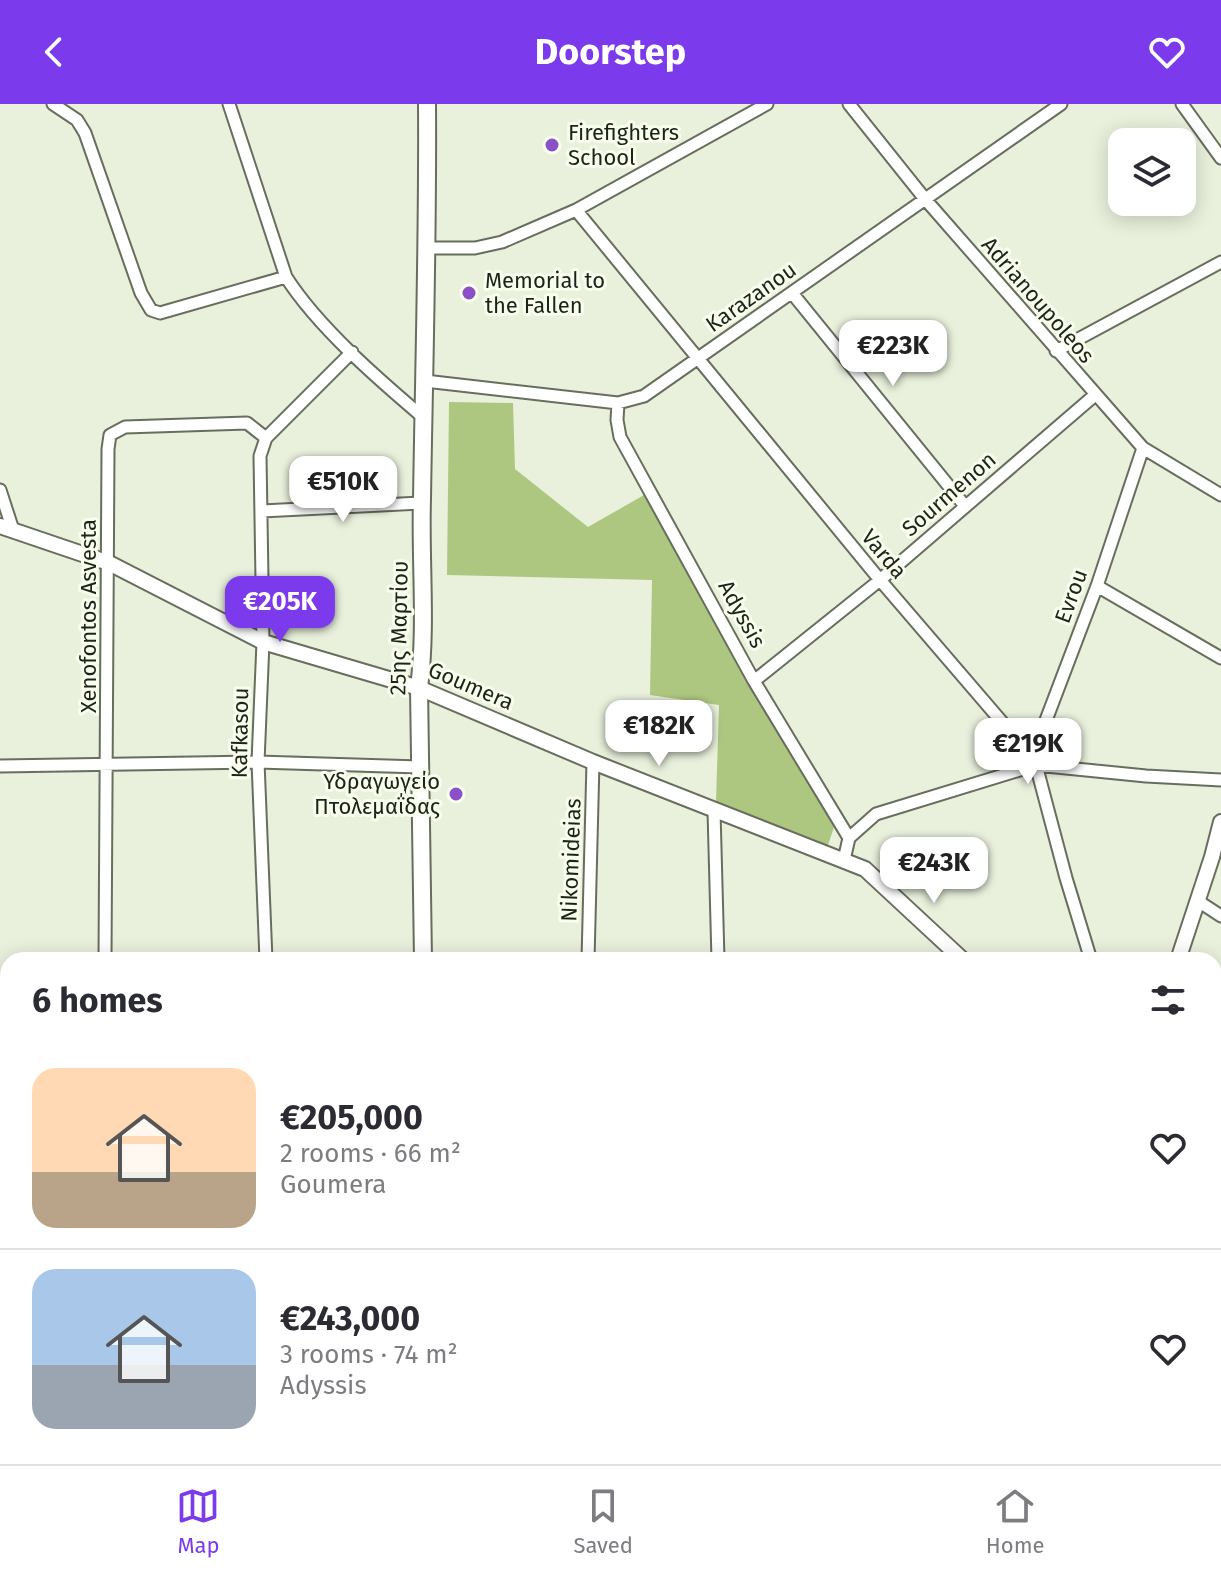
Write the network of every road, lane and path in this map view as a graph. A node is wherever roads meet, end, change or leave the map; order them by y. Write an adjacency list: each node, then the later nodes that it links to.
1 (53, 104): 13 (street)
2 (229, 104): 13 (street)
3 (427, 104): 11 (main road, 25ης Μαρτίου)
4 (767, 104): 10 (street)
5 (849, 104): 9 (street, Adrianoupoleos)
6 (1061, 104): 9 (street, Karazanou)
7 (1182, 104): 8 (street)
8 (1221, 158)
9 (925, 199): 14 (street, Karazanou); 15 (street, Adrianoupoleos)
10 (576, 210): 11 (street); 17 (street, Varda)
11 (428, 248): 18 (main road, 25ης Μαρτίου)
12 (1221, 262): 15 (street)
13 (286, 277): 16 (street)
14 (792, 293): 17 (street, Karazanou); 27 (street)
15 (1056, 351): 19 (street, Adrianoupoleos)
16 (352, 352): 21 (street); 22 (street)
17 (697, 360): 20 (street, Karazanou); 31 (street, Varda)
18 (425, 381): 20 (street, Karazanou); 21 (main road, 25ης Μαρτίου)
19 (1095, 395): 23 (street, Adrianoupoleos); 27 (street, Sourmenon)
20 (618, 403): 35 (street, Adyssis)
21 (424, 418): 26 (main road, 25ης Μαρτίου)
22 (266, 438): 28 (street, Kafkasou); 30 (street, Xenofontos Asvesta)
23 (1143, 448): 25 (street, Adrianoupoleos); 32 (street, Evrou)
24 (0, 490): 29 (street)
25 (1221, 495)
26 (421, 503): 28 (street); 36 (main road, 25ης Μαρτίου)
27 (965, 506): 31 (street, Sourmenon)
28 (262, 511): 33 (street, Kafkasou)
29 (6, 528): 30 (street, Goumera)
30 (109, 563): 33 (street, Goumera); 40 (street, Xenofontos Asvesta)
31 (880, 580): 35 (street, Sourmenon); 37 (street, Varda)
32 (1097, 586): 34 (street); 37 (street, Evrou)
33 (263, 642): 36 (street, Goumera); 38 (street, Kafkasou)
34 (1221, 658)
35 (754, 681): 46 (street, Adyssis)
36 (419, 688): 39 (street, Goumera); 42 (main road, 25ης Μαρτίου)
37 (1034, 761): 43 (street); 46 (street); 57 (street, Varda)
38 (258, 762): 40 (street); 42 (street); 52 (street, Kafkasou)
39 (593, 762): 44 (street, Goumera); 54 (street, Nikomideias)
40 (106, 763): 41 (street); 51 (street, Xenofontos Asvesta)
41 (0, 766)
42 (420, 767): 53 (main road, 25ης Μαρτίου)
43 (1221, 780)
44 (714, 811): 48 (street, Goumera); 55 (street)
45 (1221, 822): 47 (street)
46 (849, 838): 48 (street)
47 (1217, 857): 49 (street)
48 (844, 860): 56 (street, Goumera)
49 (1198, 901): 50 (street); 58 (street)
50 (1221, 916)
51 (105, 952)
52 (266, 952)
53 (423, 952)
54 (588, 952)
55 (718, 952)
56 (955, 952)
57 (1089, 952)
58 (1181, 952)

